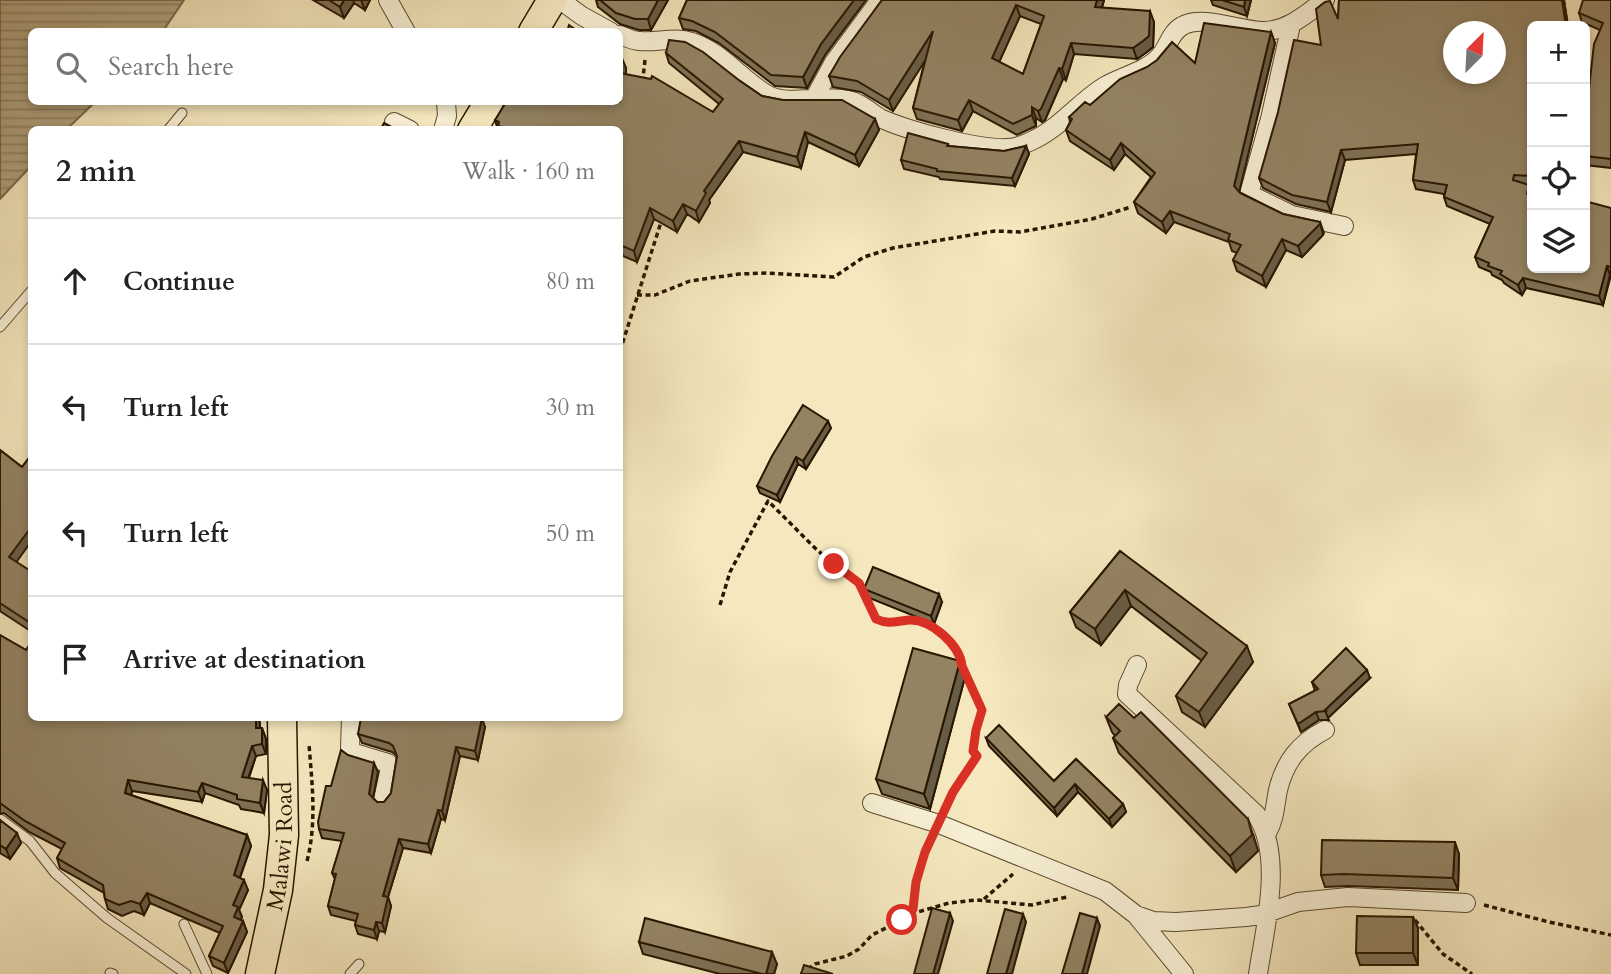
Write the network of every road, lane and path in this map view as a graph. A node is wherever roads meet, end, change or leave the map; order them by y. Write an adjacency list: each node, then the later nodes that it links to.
1 (388, 0): 7 (street)
2 (552, 0): 8 (main road)
3 (560, 0): 9 (street)
4 (880, 0): 15 (street)
5 (1325, 0): 6 (street)
6 (1291, 25): 15 (street); 24 (street)
7 (404, 28)
8 (535, 28)
9 (604, 28)
10 (623, 36): 11 (street)
11 (639, 41): 12 (path); 15 (street)
12 (643, 78): 13 (path); 14 (path)
13 (636, 84)
14 (655, 85)
15 (815, 97)
16 (446, 105): 20 (street)
17 (487, 105): 21 (main road)
18 (182, 113): 19 (lane)
19 (171, 126)
20 (444, 126)
21 (474, 126)
22 (1131, 207): 26 (path)
23 (663, 217): 26 (path)
24 (1344, 226)
25 (28, 295): 27 (lane)
26 (637, 295): 28 (path)
27 (0, 327)
28 (623, 341)
29 (720, 605): 37 (path)
30 (1137, 665): 38 (street)
31 (282, 721): 52 (main road, Malawi Road)
32 (351, 721): 34 (street)
33 (1325, 730): 38 (street)
34 (383, 800)
35 (872, 803): 37 (street)
36 (0, 819): 50 (lane)
37 (939, 824): 39 (street); 45 (path)
38 (1267, 833): 44 (street)
39 (1026, 859): 40 (street); 41 (path)
40 (1105, 891): 41 (path); 46 (street)
41 (984, 899): 45 (path)
42 (1391, 901): 43 (street); 44 (street); 57 (path)
43 (1466, 903): 48 (path)
44 (1267, 911): 46 (street); 56 (street)
45 (911, 914): 54 (path)
46 (1136, 915): 55 (street)
47 (184, 924): 51 (lane)
48 (1611, 935)
49 (359, 964): 53 (lane)
50 (186, 974)
51 (207, 974)
52 (260, 974)
53 (350, 974)
54 (801, 974)
55 (1184, 974)
56 (1258, 974)
57 (1472, 974)

